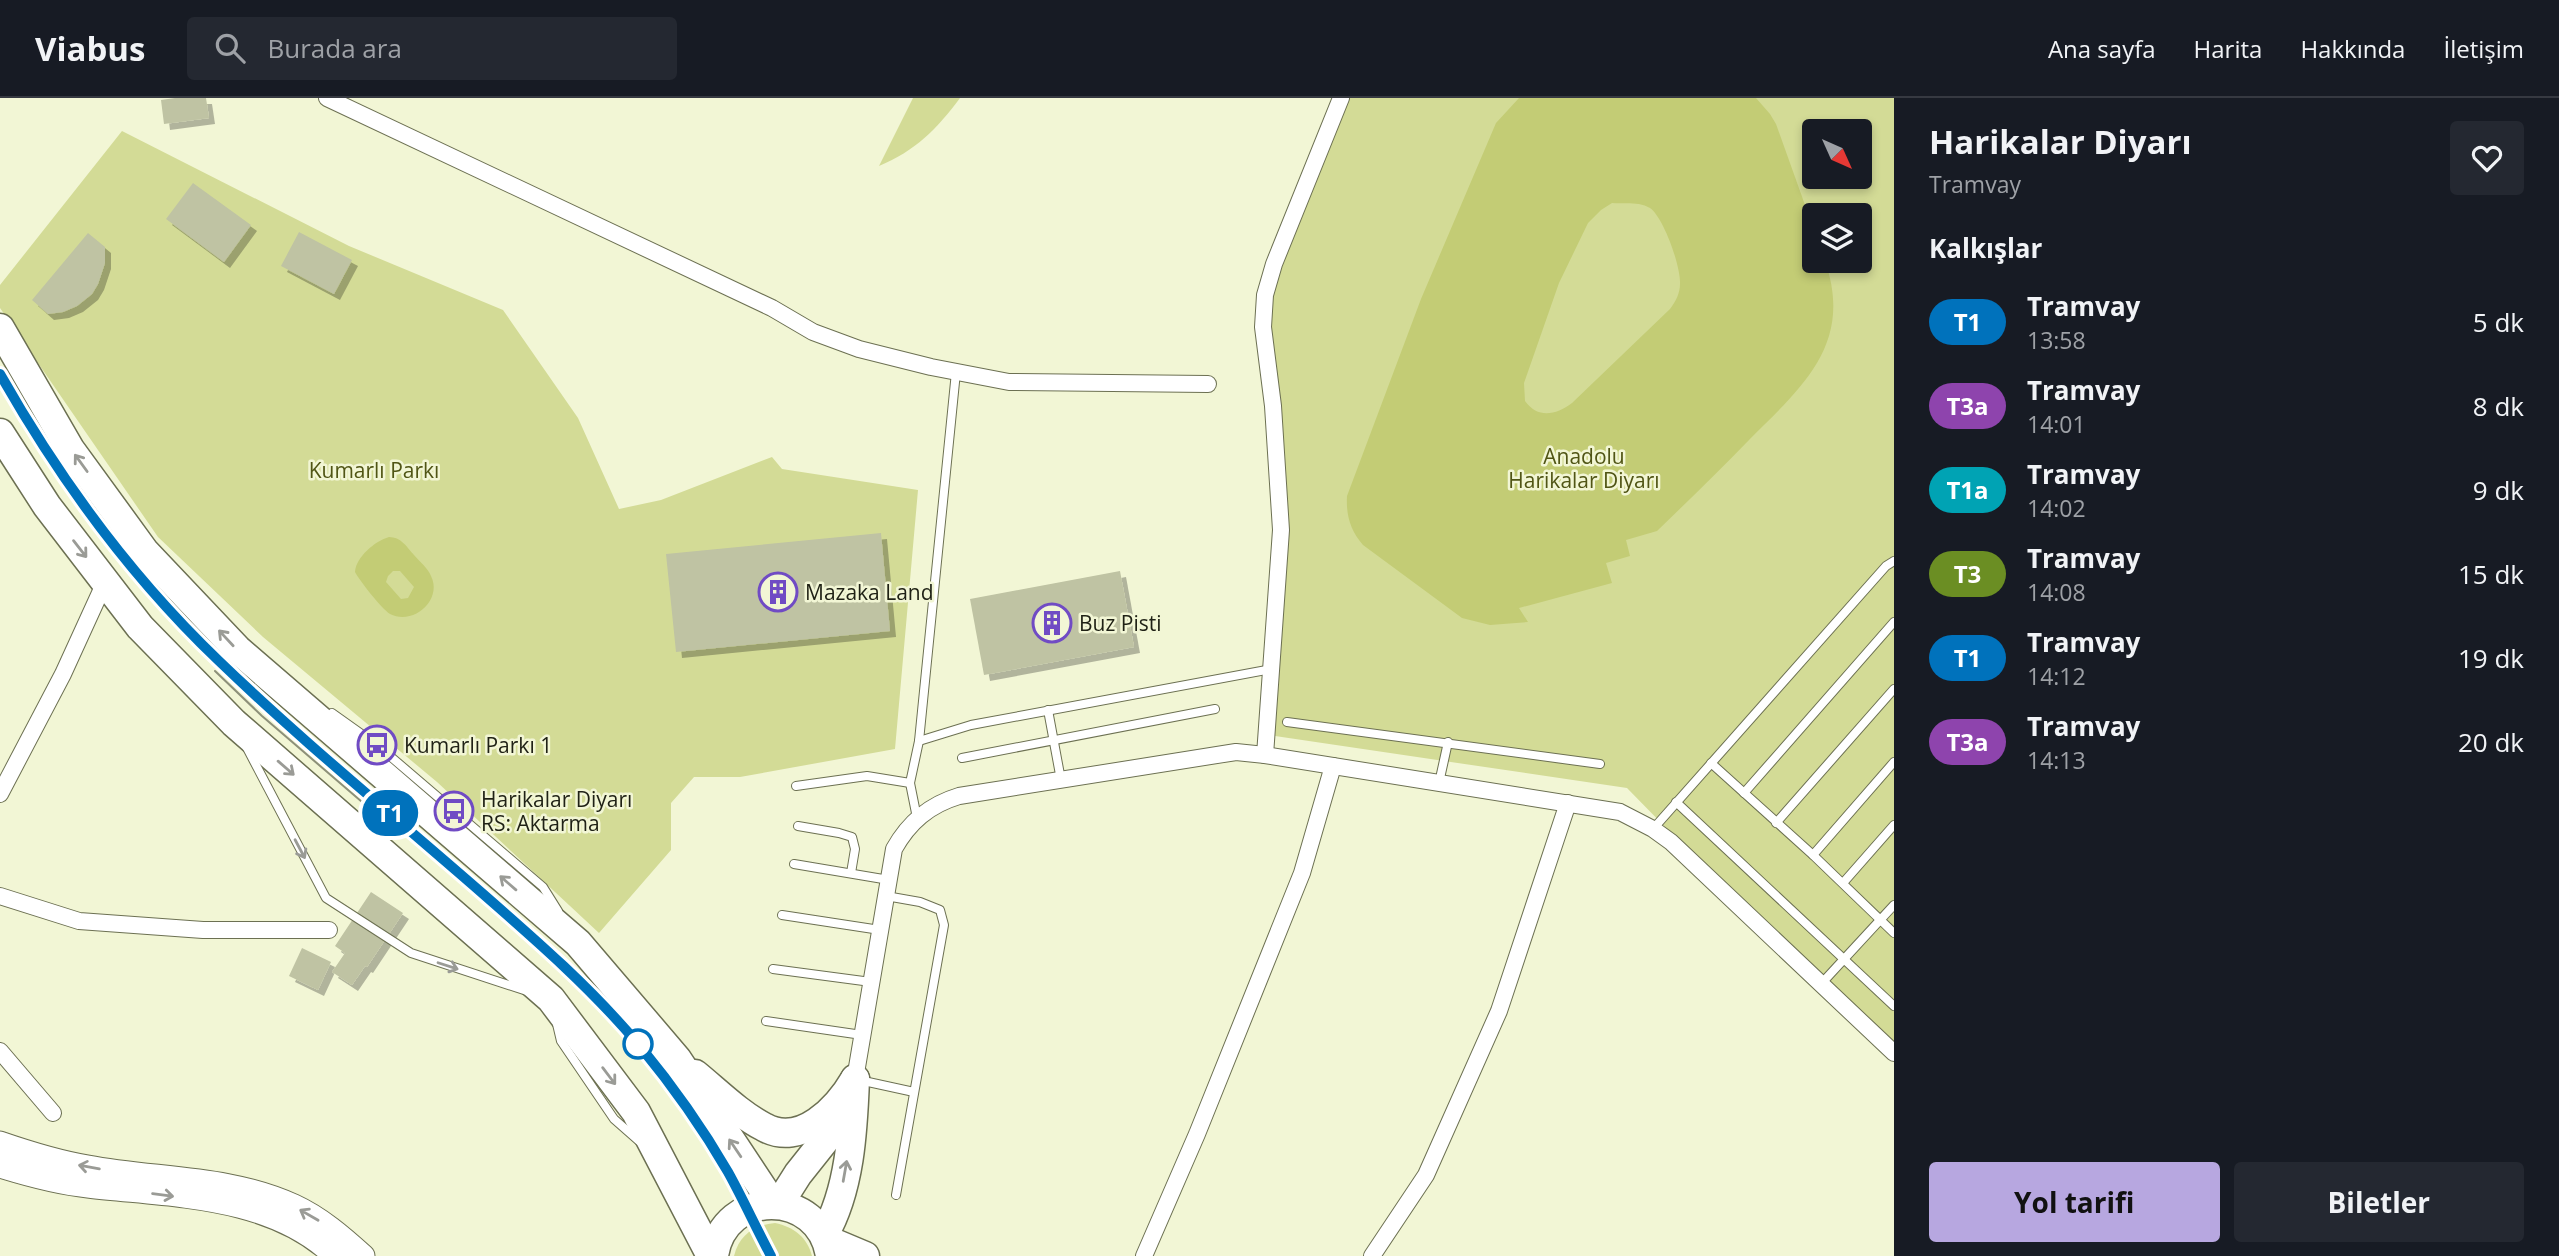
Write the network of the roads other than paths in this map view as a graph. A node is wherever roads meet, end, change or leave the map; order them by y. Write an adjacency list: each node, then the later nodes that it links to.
1 (327, 98): 4 (street)
2 (1341, 98): 10 (street)
3 (0, 328): 11 (highway, one-way to 3)
4 (956, 372): 5 (street); 19 (lane)
5 (1208, 384)
6 (0, 433): 8 (highway, one-way to 8)
7 (1894, 561): 25 (lane)
8 (105, 582): 18 (highway); 33 (street)
9 (1894, 622): 32 (lane)
10 (1272, 668): 16 (lane); 22 (street)
11 (260, 669): 13 (lane); 53 (highway, one-way to 11)
12 (1894, 689): 37 (lane)
13 (306, 695)
14 (326, 709): 53 (lane)
15 (1215, 709): 20 (lane)
16 (1048, 710): 19 (lane); 20 (lane)
17 (1287, 722): 21 (lane)
18 (234, 723): 58 (highway, one-way to 58); 58 (lane, one-way to 58)
19 (919, 741): 29 (lane)
20 (1054, 741): 23 (lane); 28 (lane)
21 (1448, 742): 26 (lane); 30 (lane)
22 (1265, 755): 27 (street); 28 (street)
23 (962, 758)
24 (1894, 762): 41 (lane)
25 (1711, 763): 32 (lane); 34 (lane)
26 (1600, 764)
27 (1334, 766): 30 (street); 77 (street)
28 (1061, 780): 36 (street)
29 (910, 783): 31 (lane); 36 (lane)
30 (1439, 783): 35 (street)
31 (796, 786)
32 (1744, 793): 37 (lane)
33 (1, 797)
34 (1676, 802): 40 (lane); 54 (lane)
35 (1568, 803): 40 (street); 78 (street)
36 (917, 818): 45 (street)
37 (1776, 823): 41 (lane)
38 (1894, 825): 44 (lane)
39 (798, 826): 43 (lane)
40 (1653, 829): 57 (street)
41 (1813, 855): 44 (lane)
42 (794, 864): 43 (lane)
43 (851, 873): 45 (lane)
44 (1843, 883): 49 (lane)
45 (887, 888): 51 (street); 66 (lane)
46 (0, 897): 50 (street)
47 (1894, 905): 49 (lane)
48 (782, 915): 51 (lane)
49 (1880, 920): 52 (lane); 54 (lane)
50 (329, 930)
51 (880, 930): 56 (street)
52 (1894, 933)
53 (578, 943): 64 (highway)
54 (1844, 960): 57 (lane); 59 (lane)
55 (773, 969): 56 (lane)
56 (872, 982): 61 (street)
57 (1821, 984): 63 (street)
58 (551, 999): 75 (highway, one-way to 75)
59 (1894, 1006)
60 (766, 1021): 61 (lane)
61 (862, 1035): 65 (street)
62 (0, 1051): 67 (street)
63 (1894, 1052)
64 (677, 1059): 65 (highway); 71 (highway, one-way to 64)
65 (855, 1079): 66 (lane); 71 (highway); 72 (highway, one-way to 65)
66 (915, 1092): 70 (lane)
67 (53, 1113)
68 (0, 1143): 74 (street, one-way to 68)
69 (0, 1166): 73 (street, one-way to 73)
70 (896, 1195)
71 (776, 1204): 72 (highway); 75 (highway)
72 (827, 1244): 76 (highway)
73 (335, 1256)
74 (363, 1256)
75 (713, 1256)
76 (865, 1256)
77 (1144, 1256)
78 (1371, 1256)

